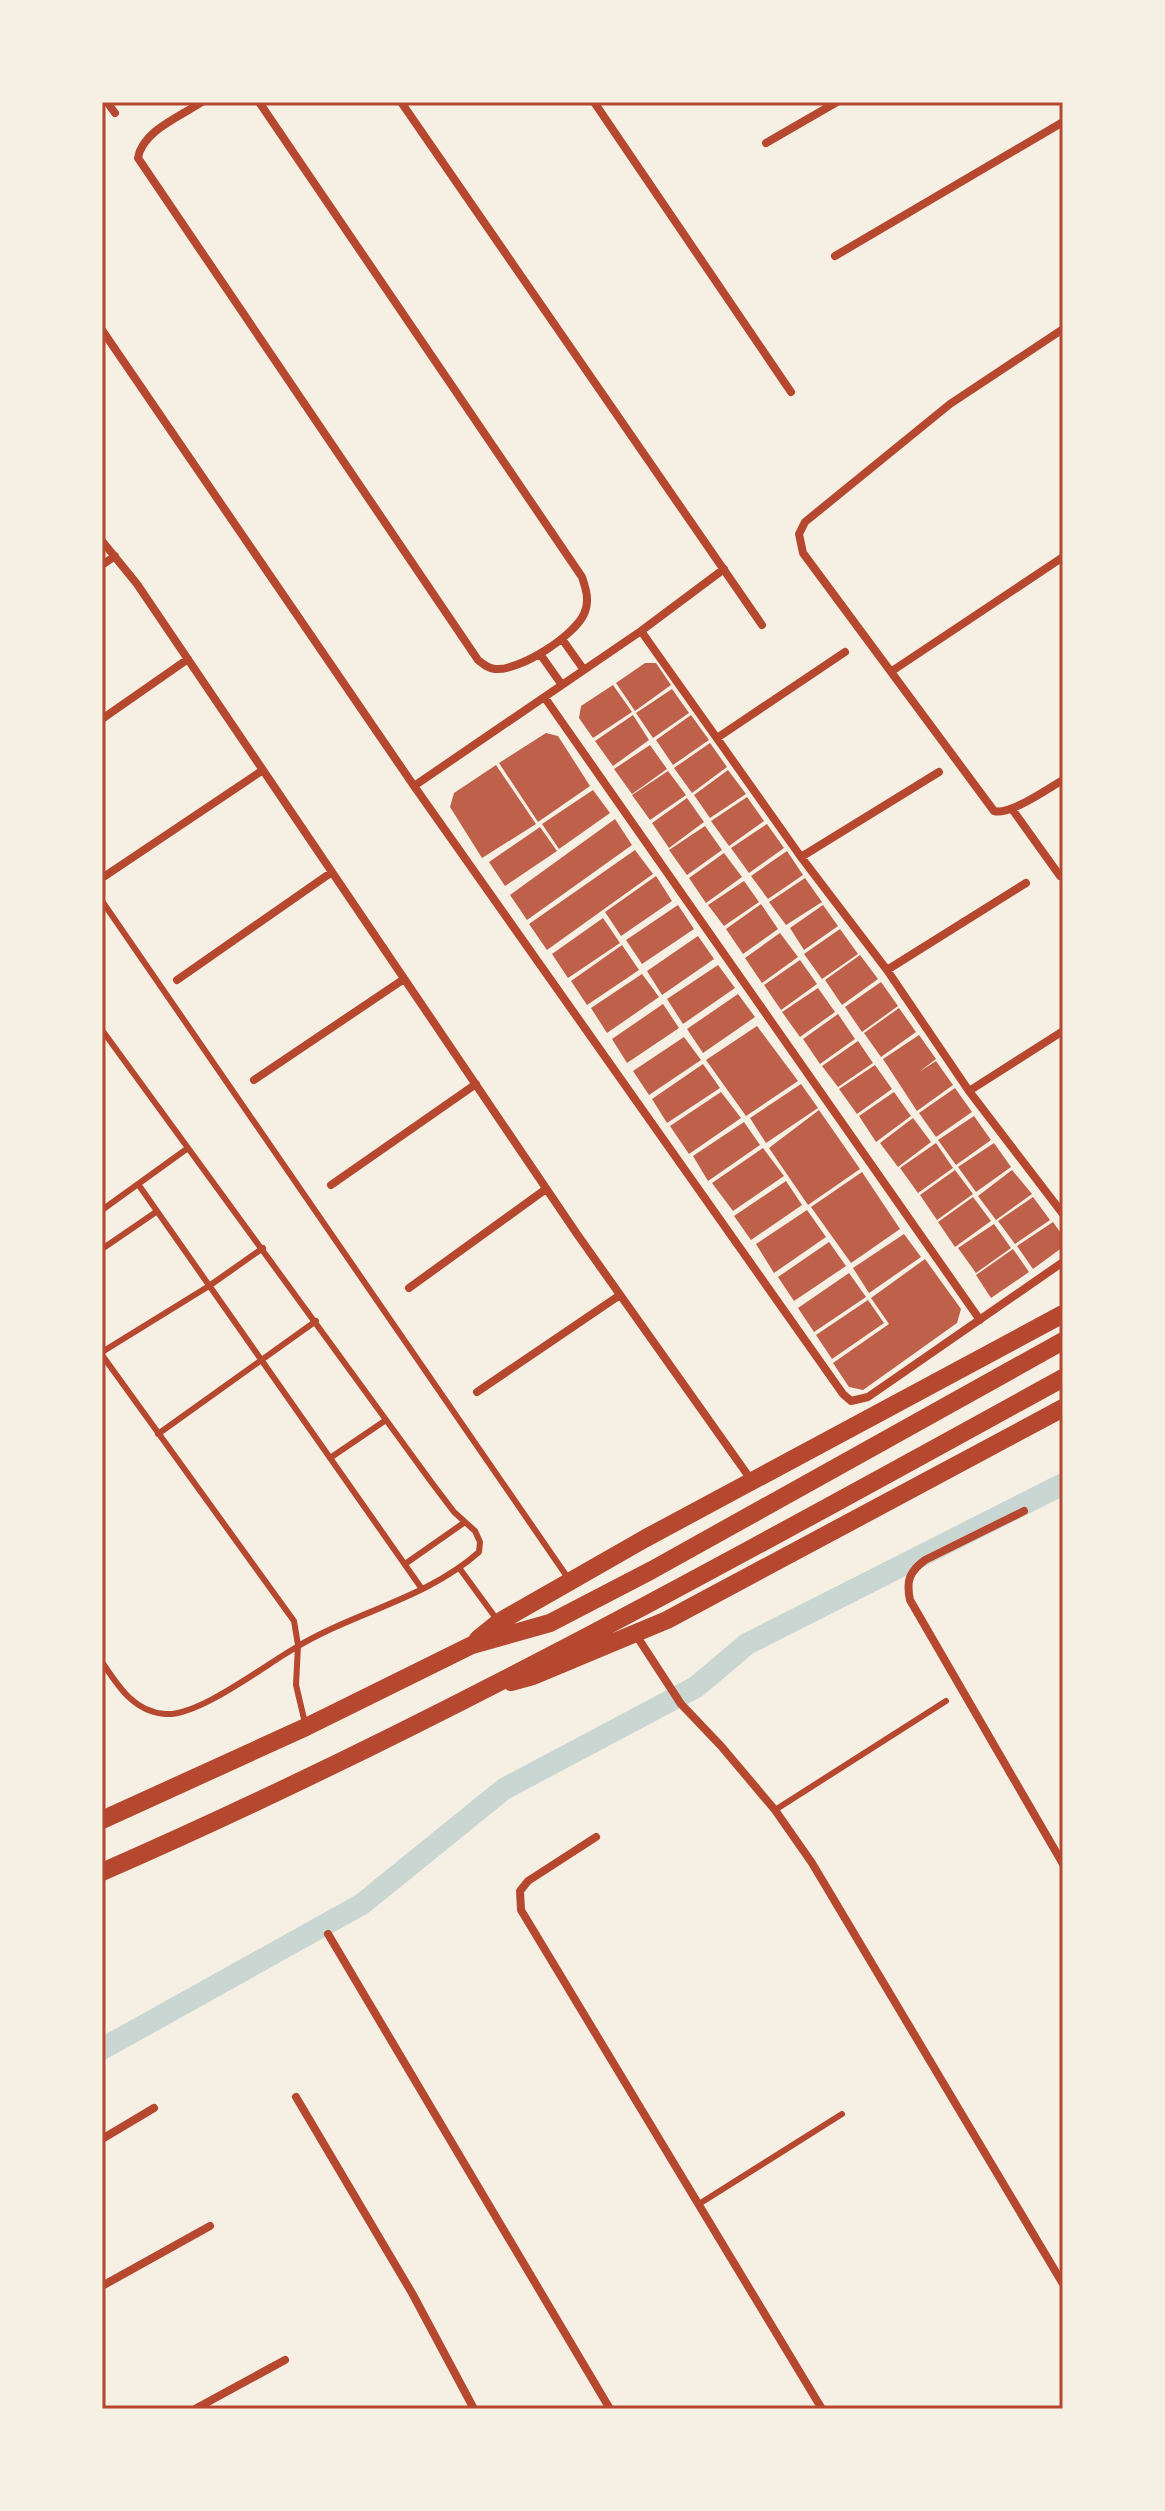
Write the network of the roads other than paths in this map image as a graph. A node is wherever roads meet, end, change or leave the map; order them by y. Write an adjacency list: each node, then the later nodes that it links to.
1 (107, 102): 7 (street)
2 (202, 102): 23 (street)
3 (259, 102): 21 (street)
4 (401, 102): 18 (street)
5 (594, 102): 13 (street)
6 (837, 102): 9 (street)
7 (115, 113)
8 (1063, 122): 10 (street)
9 (766, 143)
10 (835, 256)
11 (1063, 329): 26 (street)
12 (102, 330): 34 (street)
13 (791, 392)
14 (102, 541): 15 (street)
15 (115, 556): 17 (street); 24 (street)
16 (1063, 557): 26 (street)
17 (102, 565)
18 (724, 569): 19 (street); 20 (street)
19 (762, 625)
20 (641, 631): 25 (street); 30 (street)
21 (562, 639): 23 (street); 25 (street)
22 (845, 652): 30 (street)
23 (540, 654): 27 (street)
24 (188, 659): 29 (street); 31 (street)
25 (584, 670): 27 (street)
26 (892, 671): 35 (street)
27 (562, 685): 28 (street)
28 (545, 698): 34 (street); 64 (street)
29 (102, 719)
30 (717, 738): 36 (street)
31 (263, 770): 37 (street); 38 (street)
32 (939, 772): 36 (street)
33 (1063, 780): 35 (street)
34 (414, 786): 64 (street)
35 (1012, 809): 39 (street)
36 (801, 857): 42 (street)
37 (332, 872): 43 (street); 44 (street)
38 (105, 876)
39 (1060, 876)
40 (1026, 883): 42 (street)
41 (102, 901): 80 (lane)
42 (887, 970): 49 (street)
43 (404, 979): 47 (street); 48 (street)
44 (177, 980)
45 (102, 1030): 50 (lane)
46 (1063, 1031): 49 (street)
47 (254, 1080)
48 (476, 1084): 52 (street); 53 (street)
49 (969, 1091): 56 (street)
50 (188, 1148): 51 (lane); 57 (lane)
51 (138, 1184): 54 (lane); 55 (lane)
52 (331, 1185)
53 (546, 1189): 61 (street); 62 (street)
54 (102, 1210)
55 (156, 1212): 58 (lane); 60 (lane)
56 (1063, 1214)
57 (263, 1248): 60 (lane); 65 (lane)
58 (102, 1249)
59 (1063, 1262): 64 (street)
60 (209, 1286): 67 (lane); 68 (lane)
61 (409, 1288)
62 (620, 1295): 70 (street); 75 (street)
63 (1063, 1314): 75 (main road)
64 (980, 1320)
65 (316, 1321): 68 (lane); 72 (lane)
66 (1063, 1341): 85 (main road)
67 (102, 1354): 73 (lane)
68 (262, 1361): 73 (lane); 74 (lane)
69 (1063, 1378): 87 (main road)
70 (477, 1392)
71 (1063, 1408): 83 (main road)
72 (386, 1420): 74 (lane); 77 (lane)
73 (158, 1434): 84 (lane)
74 (330, 1458): 78 (lane)
75 (752, 1481): 80 (main road)
76 (1024, 1511): 93 (street)
77 (465, 1522): 78 (lane); 79 (lane)
78 (405, 1564): 81 (lane)
79 (460, 1569): 81 (lane); 82 (lane)
80 (570, 1581): 82 (main road)
81 (422, 1589): 84 (lane)
82 (499, 1622): 85 (main road)
83 (635, 1633): 87 (main road); 90 (street)
84 (298, 1645): 86 (lane); 89 (lane)
85 (472, 1645): 89 (main road)
86 (102, 1662)
87 (483, 1688): 94 (main road)
88 (946, 1701): 90 (lane)
89 (306, 1727): 91 (main road)
90 (775, 1810): 102 (street)
91 (102, 1820)
92 (596, 1837): 100 (street)
93 (1063, 1864)
94 (102, 1872)
95 (328, 1934): 107 (street)
96 (296, 2097): 106 (street)
97 (154, 2108): 99 (street)
98 (842, 2114): 100 (lane)
99 (102, 2139)
100 (699, 2204): 108 (street)
101 (210, 2226): 103 (street)
102 (1063, 2284)
103 (102, 2286)
104 (285, 2360): 105 (street)
105 (195, 2409)
106 (474, 2409)
107 (610, 2409)
108 (822, 2409)

